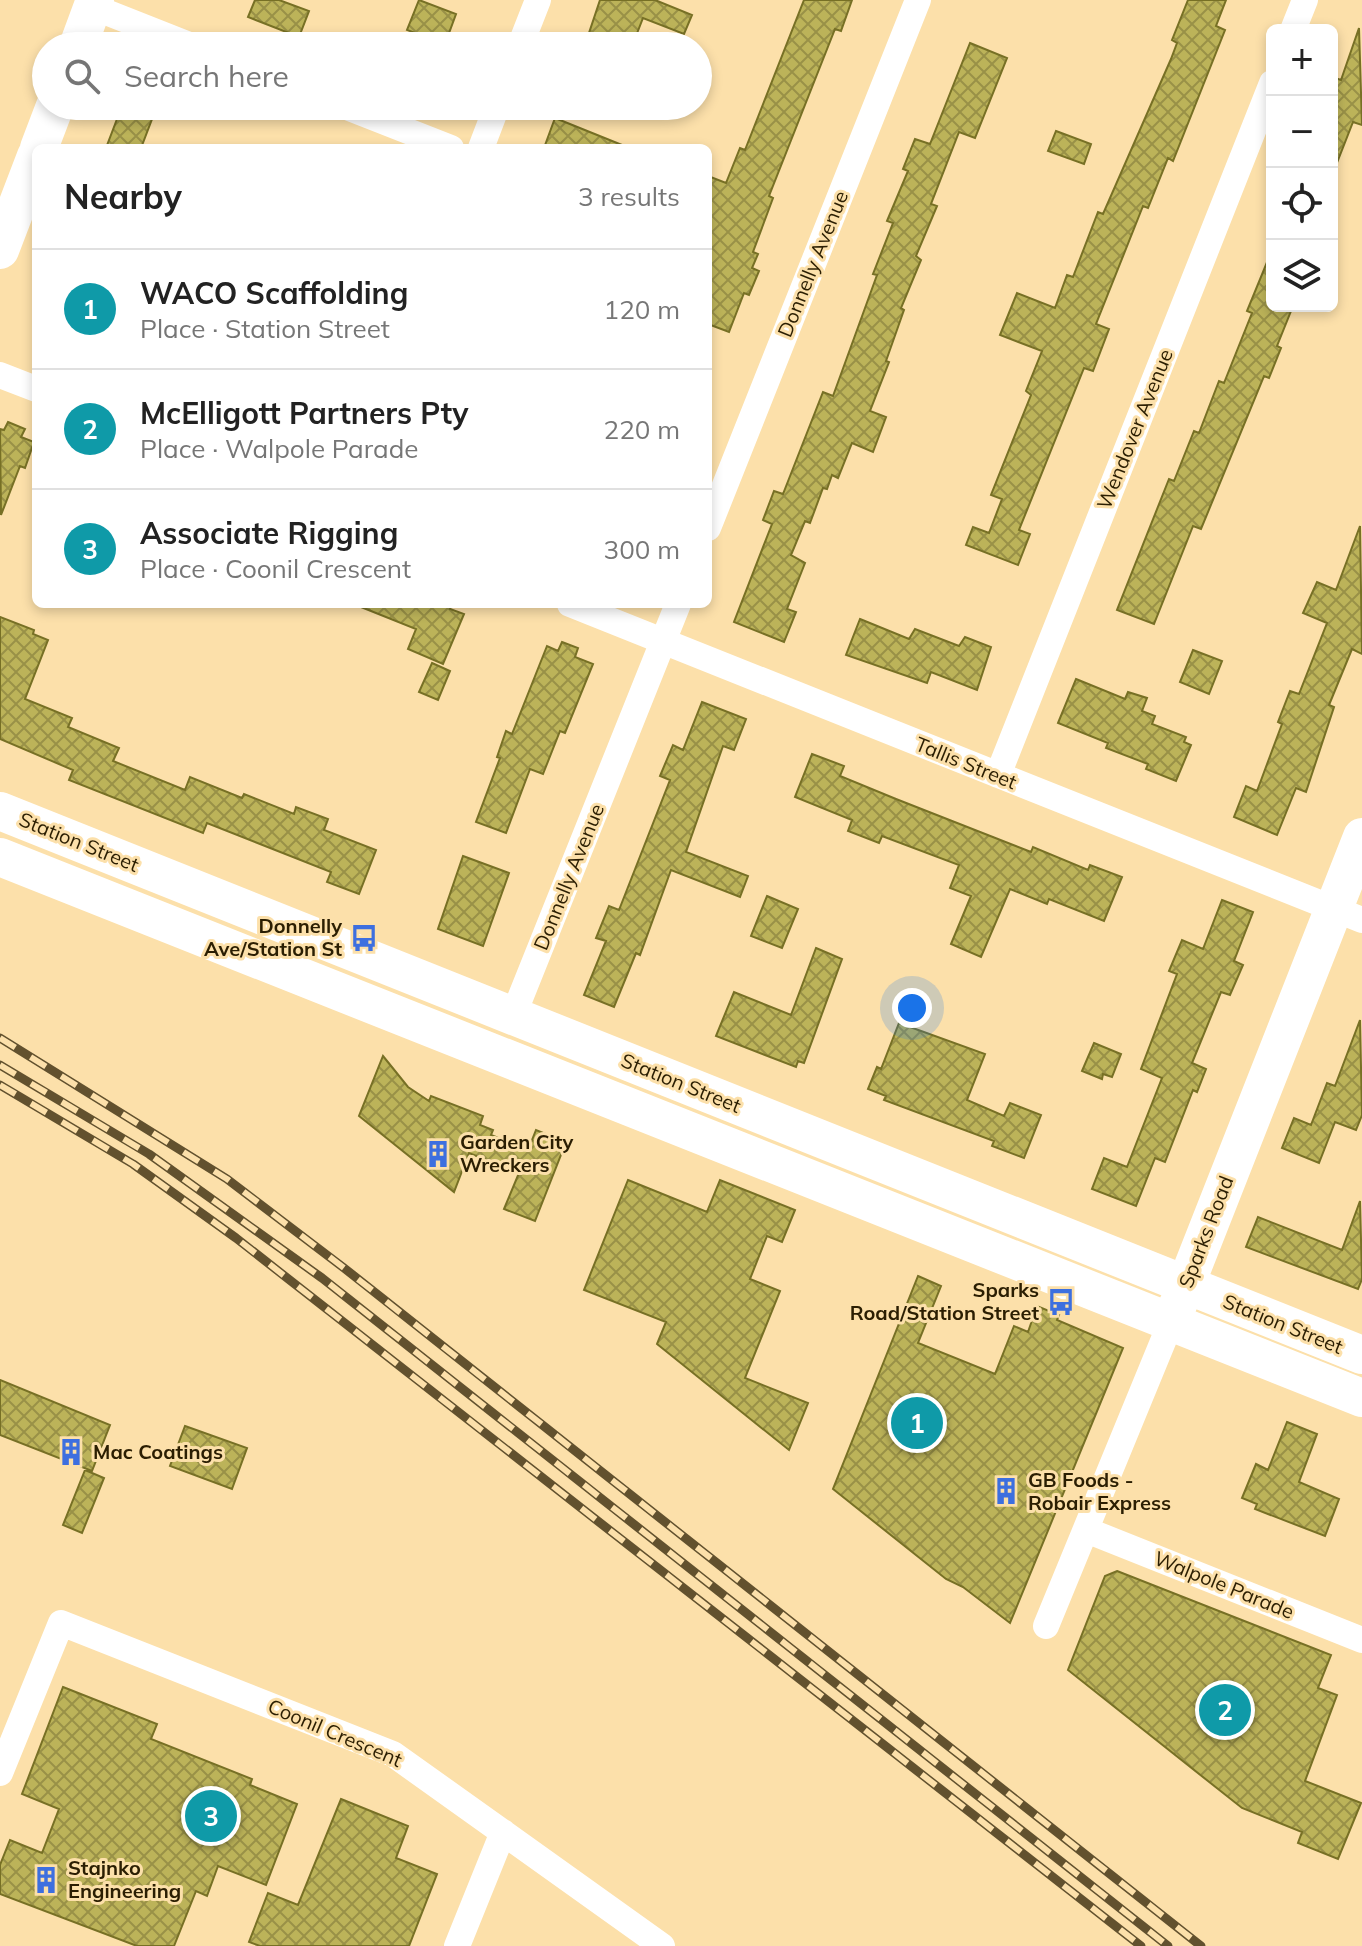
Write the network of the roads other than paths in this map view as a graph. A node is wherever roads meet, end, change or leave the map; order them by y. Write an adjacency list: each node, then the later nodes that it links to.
1 (538, 0): 8 (street)
2 (918, 0): 20 (street, Donnelly Avenue)
3 (1305, 0): 5 (street)
4 (94, 3): 6 (main road); 7 (street)
5 (1295, 24)
6 (83, 32)
7 (160, 32)
8 (525, 32)
9 (1267, 96): 24 (street, Wendover Avenue)
10 (50, 120): 13 (main road)
11 (380, 120): 14 (street)
12 (492, 120): 15 (street)
13 (41, 144)
14 (441, 144)
15 (483, 144)
16 (32, 166): 17 (main road)
17 (0, 250)
18 (0, 375): 19 (street)
19 (32, 387)
20 (712, 518)
21 (580, 608): 23 (street, Tallis Street)
22 (676, 608): 23 (street, Donnelly Avenue)
23 (662, 642): 24 (street, Tallis Street); 29 (street, Donnelly Avenue)
24 (998, 775): 28 (street, Tallis Street)
25 (0, 811): 29 (main road, Station Street)
26 (1362, 837): 28 (main road, Sparks Road)
27 (0, 857): 31 (main road, Station Street)
28 (1348, 914): 30 (main road, Sparks Road)
29 (513, 1016): 30 (main road, Station Street)
30 (1185, 1285): 31 (main road, Sparks Road); 32 (main road, Station Street)
31 (1171, 1322): 33 (main road, Station Street); 34 (street, Sparks Road)
32 (1362, 1355)
33 (1362, 1398)
34 (1086, 1530): 35 (street, Sparks Road); 36 (street, Walpole Parade)
35 (1046, 1626)
36 (1362, 1640)
37 (0, 1773): 38 (street, Coonil Crescent)
38 (503, 1832): 39 (street); 40 (street, Coonil Crescent)
39 (457, 1946)
40 (662, 1946)

